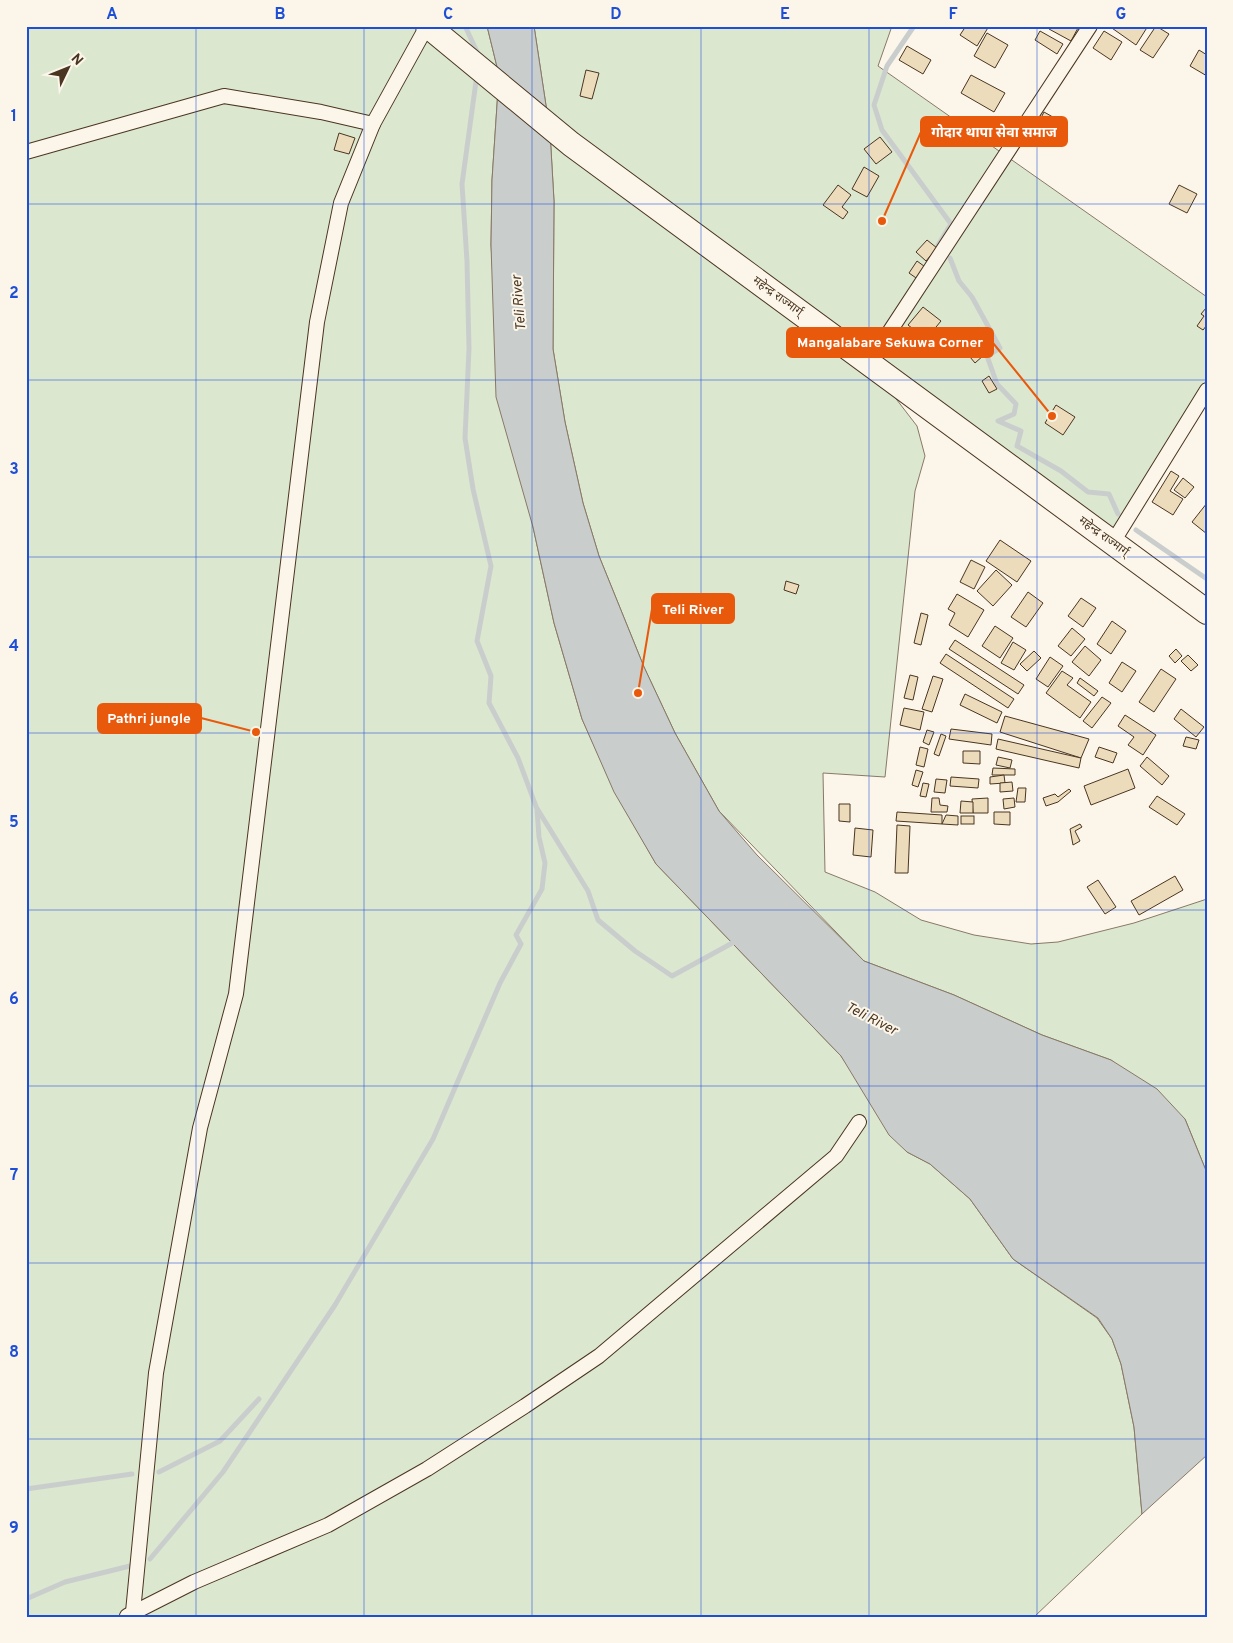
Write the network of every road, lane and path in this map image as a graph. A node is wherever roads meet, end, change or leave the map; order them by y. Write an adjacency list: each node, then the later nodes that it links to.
1 (428, 26): 3 (street); 5 (highway, महेन्द्र राज्मार्ग्)
2 (1090, 26): 5 (street)
3 (373, 124): 4 (street); 10 (street)
4 (26, 152)
5 (869, 363): 7 (highway, महेन्द्र राज्मार्ग्)
6 (1207, 390): 7 (street)
7 (1113, 542): 8 (highway, महेन्द्र राज्मार्ग्)
8 (1207, 612)
9 (859, 1122): 10 (street)
10 (129, 1615)

